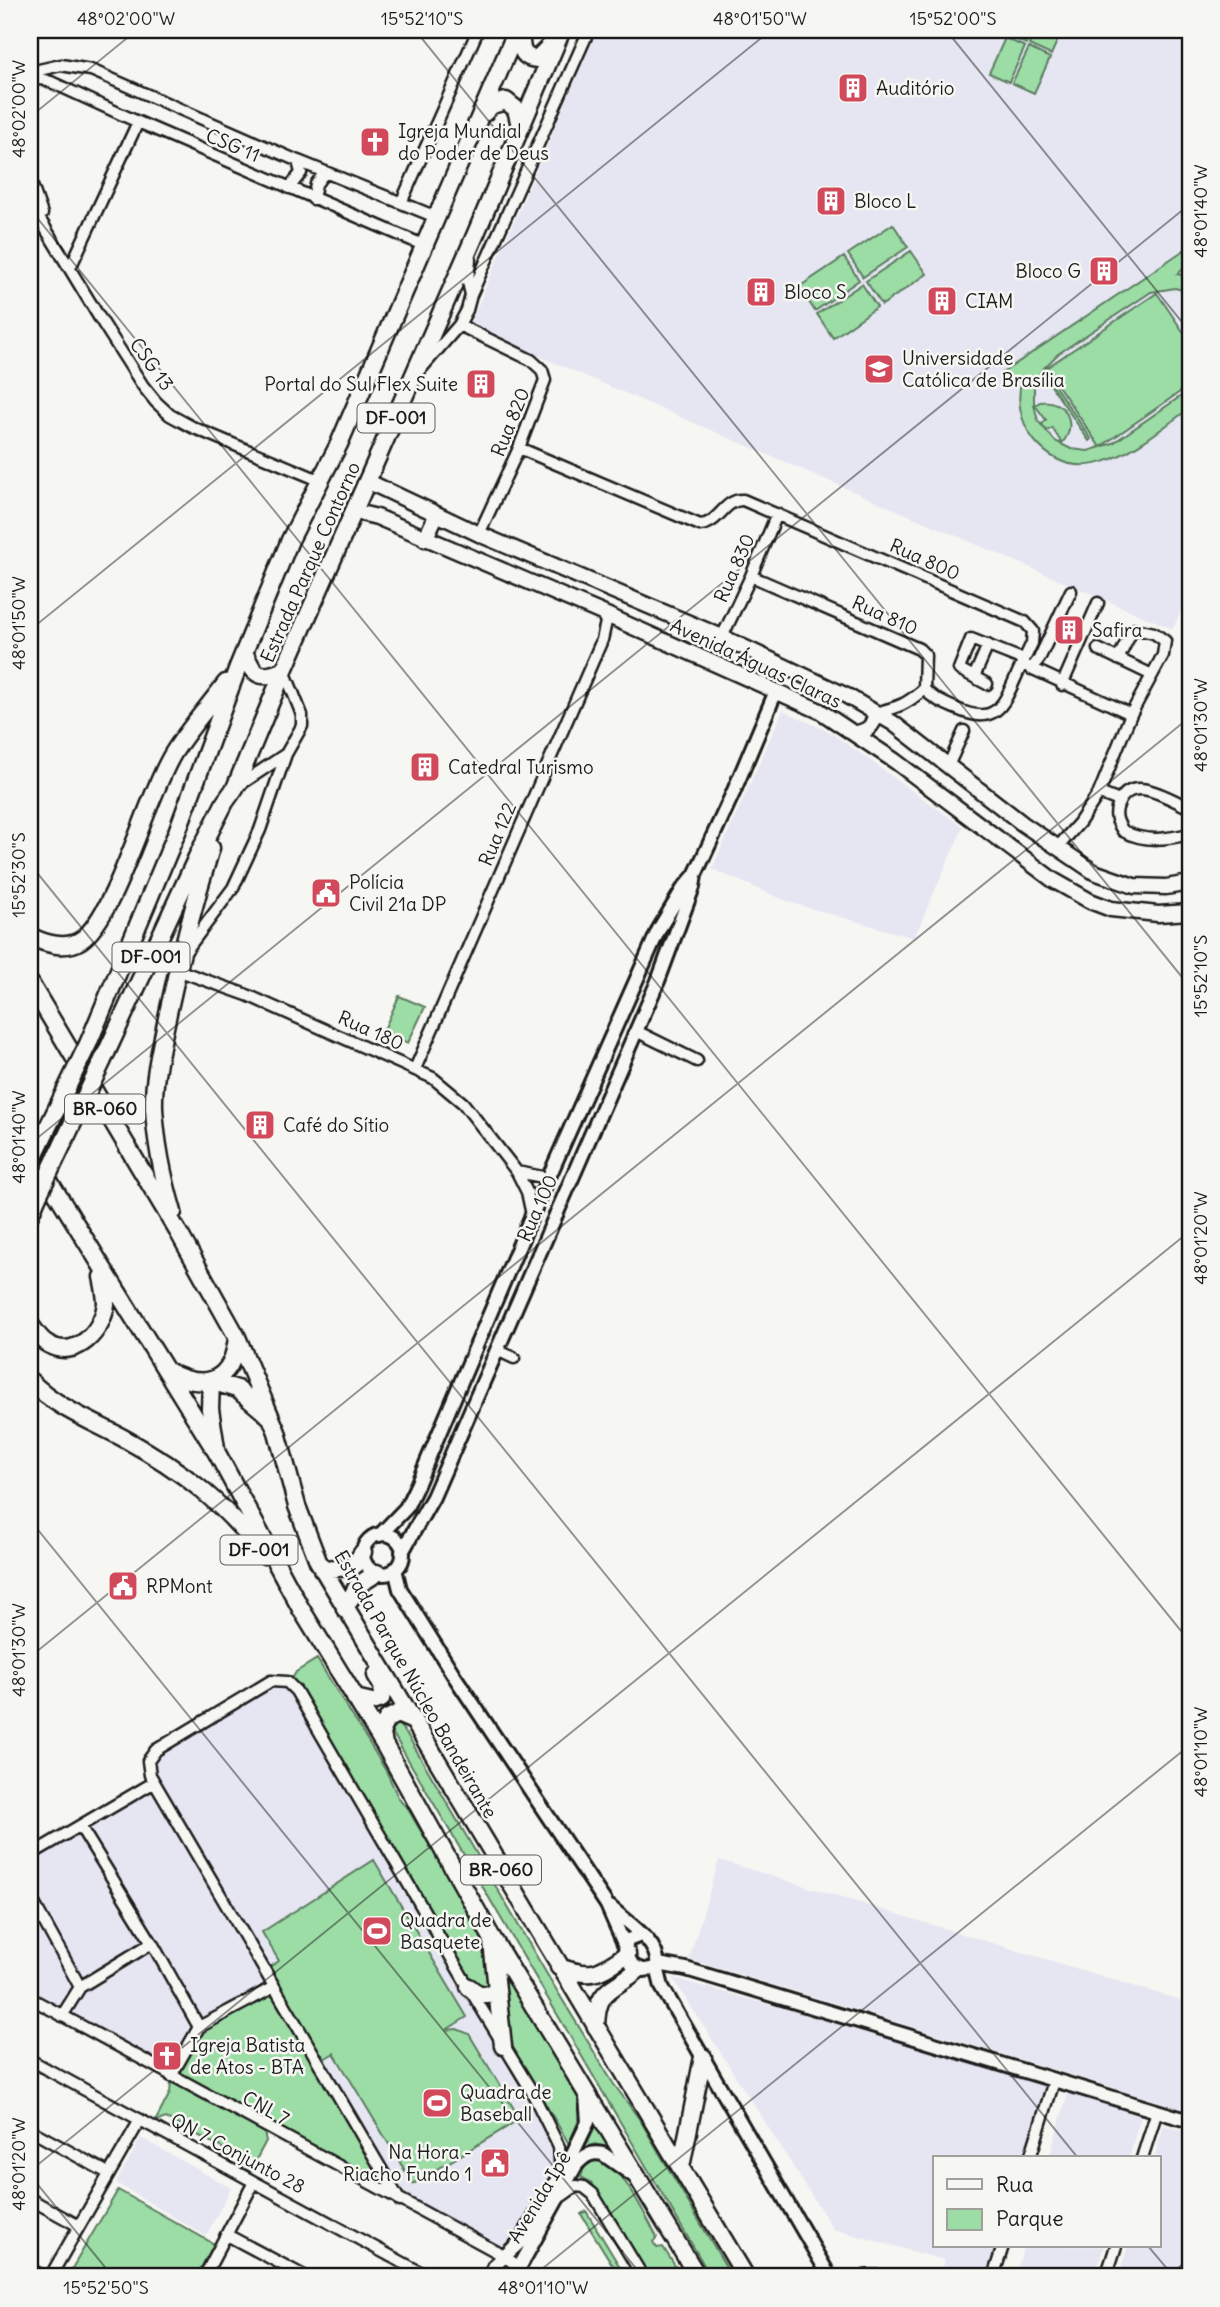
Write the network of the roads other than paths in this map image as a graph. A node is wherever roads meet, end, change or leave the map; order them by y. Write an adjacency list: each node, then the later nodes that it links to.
1 (478, 30): 16 (street)
2 (519, 30): 4 (highway); 7 (highway, Estrada Parque Contorno / DF-001)
3 (589, 30): 22 (street)
4 (561, 32): 9 (highway, Estrada Parque Contorno / DF-001)
5 (30, 72): 10 (street)
6 (30, 80): 8 (street, CSG 11)
7 (480, 117): 9 (highway); 17 (highway, Estrada Parque Contorno / DF-001)
8 (138, 122): 13 (street, CSG 11); 21 (street)
9 (520, 126): 19 (highway, Estrada Parque Contorno / DF-001)
10 (298, 161): 11 (street); 13 (street)
11 (325, 173): 14 (street); 16 (street)
12 (30, 180): 18 (street)
13 (289, 188): 14 (street, CSG 11)
14 (313, 199): 20 (street, CSG 11)
15 (30, 203): 18 (street)
16 (401, 203): 17 (street)
17 (436, 217): 20 (highway, Estrada Parque Contorno / DF-001)
18 (46, 228): 21 (street, CSG 13)
19 (474, 238): 22 (street); 24 (highway, Estrada Parque Contorno / DF-001)
20 (423, 245): 26 (highway, Estrada Parque Contorno / DF-001)
21 (70, 268): 26 (street, CSG 13)
22 (471, 295): 23 (street)
23 (459, 325): 24 (street); 25 (street, Rua 820)
24 (413, 378): 27 (highway, Estrada Parque Contorno / DF-001)
25 (519, 449): 30 (street, Rua 800); 31 (street, Rua 820)
26 (319, 480): 41 (highway, Estrada Parque Contorno / DF-001)
27 (369, 482): 28 (highway, Estrada Parque Contorno / DF-001); 29 (main road, Avenida Águas Claras)
28 (356, 512): 32 (main road, Avenida Águas Claras); 43 (highway, Estrada Parque Contorno / DF-001)
29 (437, 514): 31 (main road, Avenida Águas Claras); 32 (main road)
30 (776, 514): 33 (street, Rua 830); 42 (street, Rua 800)
31 (479, 534): 37 (main road, Avenida Águas Claras)
32 (425, 539): 36 (main road, Avenida Águas Claras)
33 (751, 576): 37 (street, Rua 830); 48 (street, Rua 810)
34 (1071, 591): 42 (street)
35 (1098, 603): 47 (street)
36 (602, 613): 49 (main road, Avenida Águas Claras); 76 (street, Rua 122)
37 (722, 637): 50 (main road, Avenida Águas Claras)
38 (988, 645): 42 (street); 45 (street); 45 (street)
39 (1098, 649): 40 (street)
40 (1118, 659): 44 (street); 44 (street)
41 (241, 660): 43 (highway); 69 (highway); 78 (highway, DF-001, bridge)
42 (1026, 664): 47 (street); 48 (street)
43 (284, 670): 55 (street); 59 (highway, Estrada Parque Contorno / DF-001)
44 (1152, 675): 51 (street)
45 (974, 677): 46 (street)
46 (987, 684)
47 (1062, 685): 51 (street)
48 (924, 689): 50 (street)
49 (776, 691): 53 (main road, Avenida Águas Claras); 64 (street, Rua 100)
50 (875, 713): 53 (main road); 54 (main road, Avenida Águas Claras)
51 (1131, 714): 58 (street)
52 (964, 731): 57 (street)
53 (856, 733): 56 (main road, Avenida Águas Claras)
54 (914, 740): 56 (main road); 57 (main road, Avenida Águas Claras)
55 (286, 754): 59 (street); 70 (street)
56 (895, 761): 67 (main road, Avenida Águas Claras)
57 (948, 766): 63 (main road, Avenida Águas Claras)
58 (1099, 793): 60 (street); 63 (street)
59 (230, 795): 70 (highway); 82 (highway, DF-001, bridge)
60 (1119, 801): 61 (street); 62 (street)
61 (1190, 808)
62 (1190, 834)
63 (1057, 848): 66 (main road, Avenida Águas Claras)
64 (695, 875): 72 (street, Rua 100); 73 (street, Rua 100)
65 (1190, 883): 66 (main road, Avenida Águas Claras)
66 (1134, 886): 67 (main road)
67 (1127, 911): 68 (main road, Avenida Águas Claras)
68 (1190, 912)
69 (30, 936)
70 (178, 964): 76 (street, Rua 180); 83 (highway)
71 (30, 983): 83 (highway, Estrada Parque Núcleo Bandeirante / BR-060)
72 (636, 1031): 74 (street, Rua 100); 75 (street)
73 (603, 1052): 74 (street); 80 (street, Rua 100)
74 (623, 1061): 85 (street, Rua 100)
75 (697, 1061)
76 (415, 1069): 79 (street, Rua 180)
77 (30, 1150): 86 (highway, BR-060)
78 (30, 1164)
79 (517, 1172): 80 (street); 81 (street, Rua 180)
80 (548, 1178): 81 (street, Rua 100)
81 (531, 1214): 84 (street, Rua 100)
82 (30, 1215)
83 (180, 1235): 88 (highway, Estrada Parque Núcleo Bandeirante / BR-060)
84 (521, 1243): 85 (street); 96 (street, Rua 100)
85 (539, 1252): 89 (street, Rua 100)
86 (100, 1267): 87 (highway); 91 (highway, BR-060)
87 (30, 1324)
88 (237, 1337): 93 (highway); 94 (highway, Estrada Parque Núcleo Bandeirante / BR-060)
89 (497, 1350): 90 (street); 98 (street, Rua 100)
90 (514, 1358)
91 (165, 1370): 93 (highway); 95 (highway, BR-060)
92 (30, 1381): 101 (highway, DF-001)
93 (211, 1381): 94 (highway); 95 (highway)
94 (271, 1418): 99 (highway, Estrada Parque Núcleo Bandeirante / BR-060)
95 (217, 1453): 101 (highway, BR-060)
96 (380, 1535): 97 (street); 98 (street)
97 (363, 1552): 99 (highway); 100 (street)
98 (402, 1552): 100 (street)
99 (320, 1565): 102 (highway, Estrada Parque Núcleo Bandeirante / BR-060); 103 (highway)
100 (385, 1572): 102 (highway); 110 (street)
101 (301, 1609): 103 (highway, BR-060)
102 (345, 1609): 104 (highway, Estrada Parque Núcleo Bandeirante / BR-060)
103 (355, 1698): 105 (highway, BR-060)
104 (411, 1720): 105 (highway); 117 (highway, Estrada Parque Núcleo Bandeirante / BR-060)
105 (384, 1746): 112 (highway, BR-060)
106 (153, 1783): 107 (street); 121 (street); 122 (street)
107 (80, 1826): 108 (street); 113 (street)
108 (30, 1855)
109 (30, 1896): 120 (street)
110 (607, 1905): 111 (street); 115 (street)
111 (641, 1935): 114 (street); 115 (street)
112 (491, 1936): 124 (highway); 134 (highway, BR-060)
113 (152, 1943): 120 (street); 127 (street)
114 (651, 1945): 116 (street); 118 (street)
115 (626, 1950): 117 (highway); 119 (street)
116 (657, 1966): 118 (street); 119 (street); 123 (street)
117 (559, 1967): 128 (highway, Estrada Parque Núcleo Bandeirante / BR-060)
118 (686, 1969): 133 (street)
119 (641, 1971): 123 (street); 128 (highway)
120 (80, 1987): 126 (street)
121 (274, 1987): 127 (street); 148 (street)
122 (469, 1987): 124 (highway); 129 (street)
123 (662, 1987): 130 (street)
124 (497, 1989): 129 (highway)
125 (30, 1998): 126 (street, CNL 7)
126 (62, 2016): 132 (street, CNL 7)
127 (199, 2027): 132 (street)
128 (596, 2027): 141 (highway, Estrada Parque Núcleo Bandeirante / BR-060)
129 (503, 2046): 143 (street)
130 (703, 2057): 141 (highway); 157 (street)
131 (30, 2060): 136 (street, QN 7 Conjunto 28)
132 (171, 2076): 148 (street, CNL 7)
133 (1054, 2081): 135 (street); 139 (street)
134 (585, 2089): 143 (street, Avenida Ipê); 144 (highway, BR-060)
135 (1157, 2111): 137 (street); 140 (street)
136 (140, 2120): 142 (street); 145 (street, QN 7 Conjunto 28)
137 (1190, 2121)
138 (30, 2130): 142 (street)
139 (1031, 2156)
140 (1143, 2156)
141 (681, 2167): 153 (highway, Estrada Parque Núcleo Bandeirante / BR-060)
142 (108, 2173): 149 (street)
143 (561, 2175): 154 (street, Avenida Ipê)
144 (639, 2180): 146 (street, Avenida Ipê); 164 (highway, BR-060)
145 (254, 2182): 150 (street); 161 (street, QN 7 Conjunto 28)
146 (559, 2198): 156 (street, Avenida Ipê); 163 (street)
147 (30, 2199): 149 (street)
148 (400, 2201): 154 (street, CNL 7)
149 (79, 2226): 158 (street)
150 (227, 2235): 159 (street); 160 (street)
151 (1002, 2248): 170 (street)
152 (1115, 2248): 171 (street)
153 (733, 2255): 165 (highway, Estrada Parque Núcleo Bandeirante / BR-060); 166 (highway)
154 (500, 2261): 156 (street, CNL 7); 162 (street, Avenida Ipê)
155 (30, 2269): 158 (street)
156 (517, 2272)
157 (828, 2272): 167 (street)
158 (48, 2277)
159 (204, 2277)
160 (306, 2277)
161 (429, 2277)
162 (489, 2277)
163 (643, 2277)
164 (698, 2277)
165 (746, 2277)
166 (753, 2277)
167 (844, 2277)
168 (866, 2277): 169 (street)
169 (878, 2277)
170 (993, 2277)
171 (1106, 2277)

